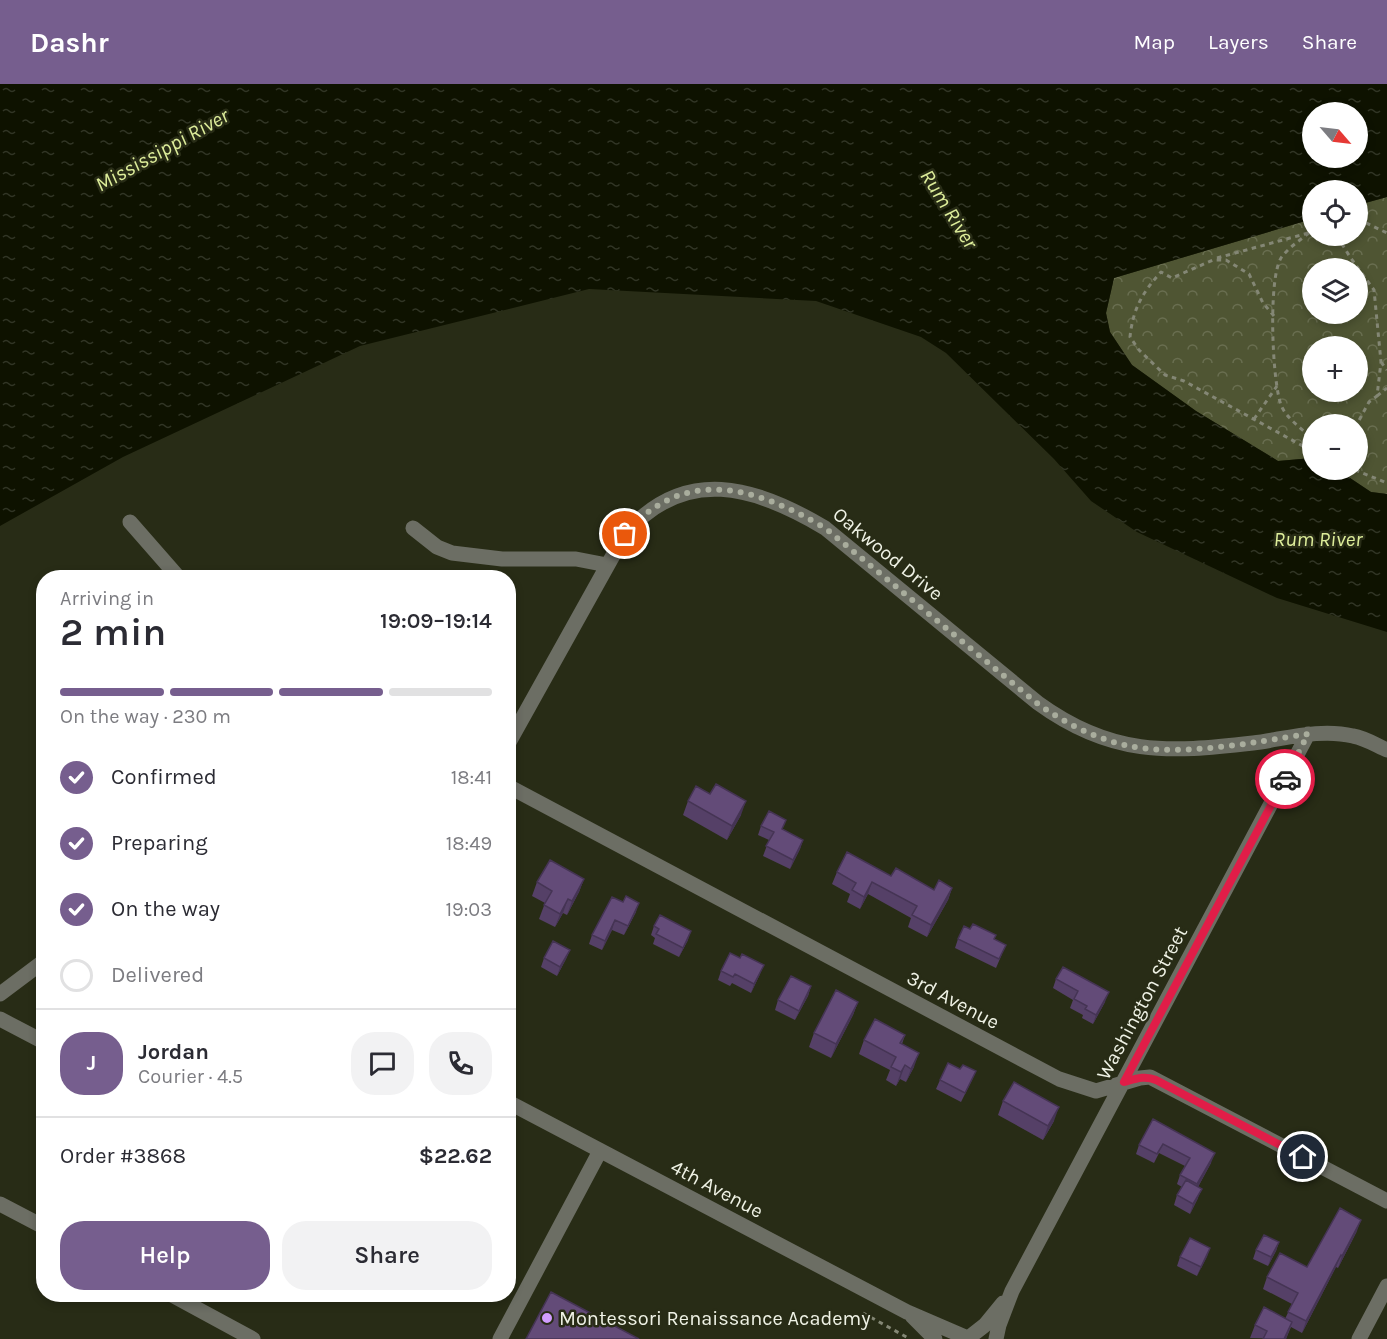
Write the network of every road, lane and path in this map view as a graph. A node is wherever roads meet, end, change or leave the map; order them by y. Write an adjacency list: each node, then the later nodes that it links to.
1 (1368, 225): 2 (path)
2 (1387, 233)
3 (1302, 235): 6 (path)
4 (1302, 240): 7 (path)
5 (1344, 246): 8 (path)
6 (1213, 260): 7 (path); 14 (path)
7 (1274, 316): 10 (path)
8 (1381, 362): 9 (path); 12 (path)
9 (1387, 370)
10 (1277, 386): 14 (path); 15 (path)
11 (1387, 388): 12 (path)
12 (1377, 396): 13 (path)
13 (1362, 414)
14 (1254, 419): 16 (path)
15 (1302, 429)
16 (1302, 445)
17 (1368, 475): 18 (path)
18 (1387, 483)
19 (130, 522): 22 (street)
20 (413, 528): 21 (street)
21 (607, 565): 23 (street, Oakwood Drive); 24 (street, Oakwood Drive)
22 (172, 570)
23 (516, 730)
24 (1308, 734): 25 (street, Oakwood Drive); 31 (street, Washington Street)
25 (1387, 750)
26 (516, 790): 31 (street, 3rd Avenue)
27 (36, 967): 28 (street)
28 (0, 994)
29 (0, 1019): 30 (street)
30 (36, 1038)
31 (1124, 1082): 34 (street, 3rd Avenue); 38 (street, Washington Street)
32 (516, 1106): 33 (street, 4th Avenue)
33 (600, 1151): 40 (street, 4th Avenue); 44 (street)
34 (1387, 1201)
35 (0, 1204): 36 (street)
36 (36, 1223)
37 (1387, 1286): 48 (street)
38 (1012, 1291): 42 (street, Washington Street); 47 (street, Washington Street)
39 (185, 1302): 43 (street)
40 (907, 1312): 42 (street, 4th Avenue); 46 (street, 4th Avenue)
41 (863, 1313): 45 (path)
42 (969, 1338)
43 (254, 1339)
44 (500, 1339)
45 (910, 1339)
46 (935, 1339)
47 (996, 1339)
48 (1359, 1339)

